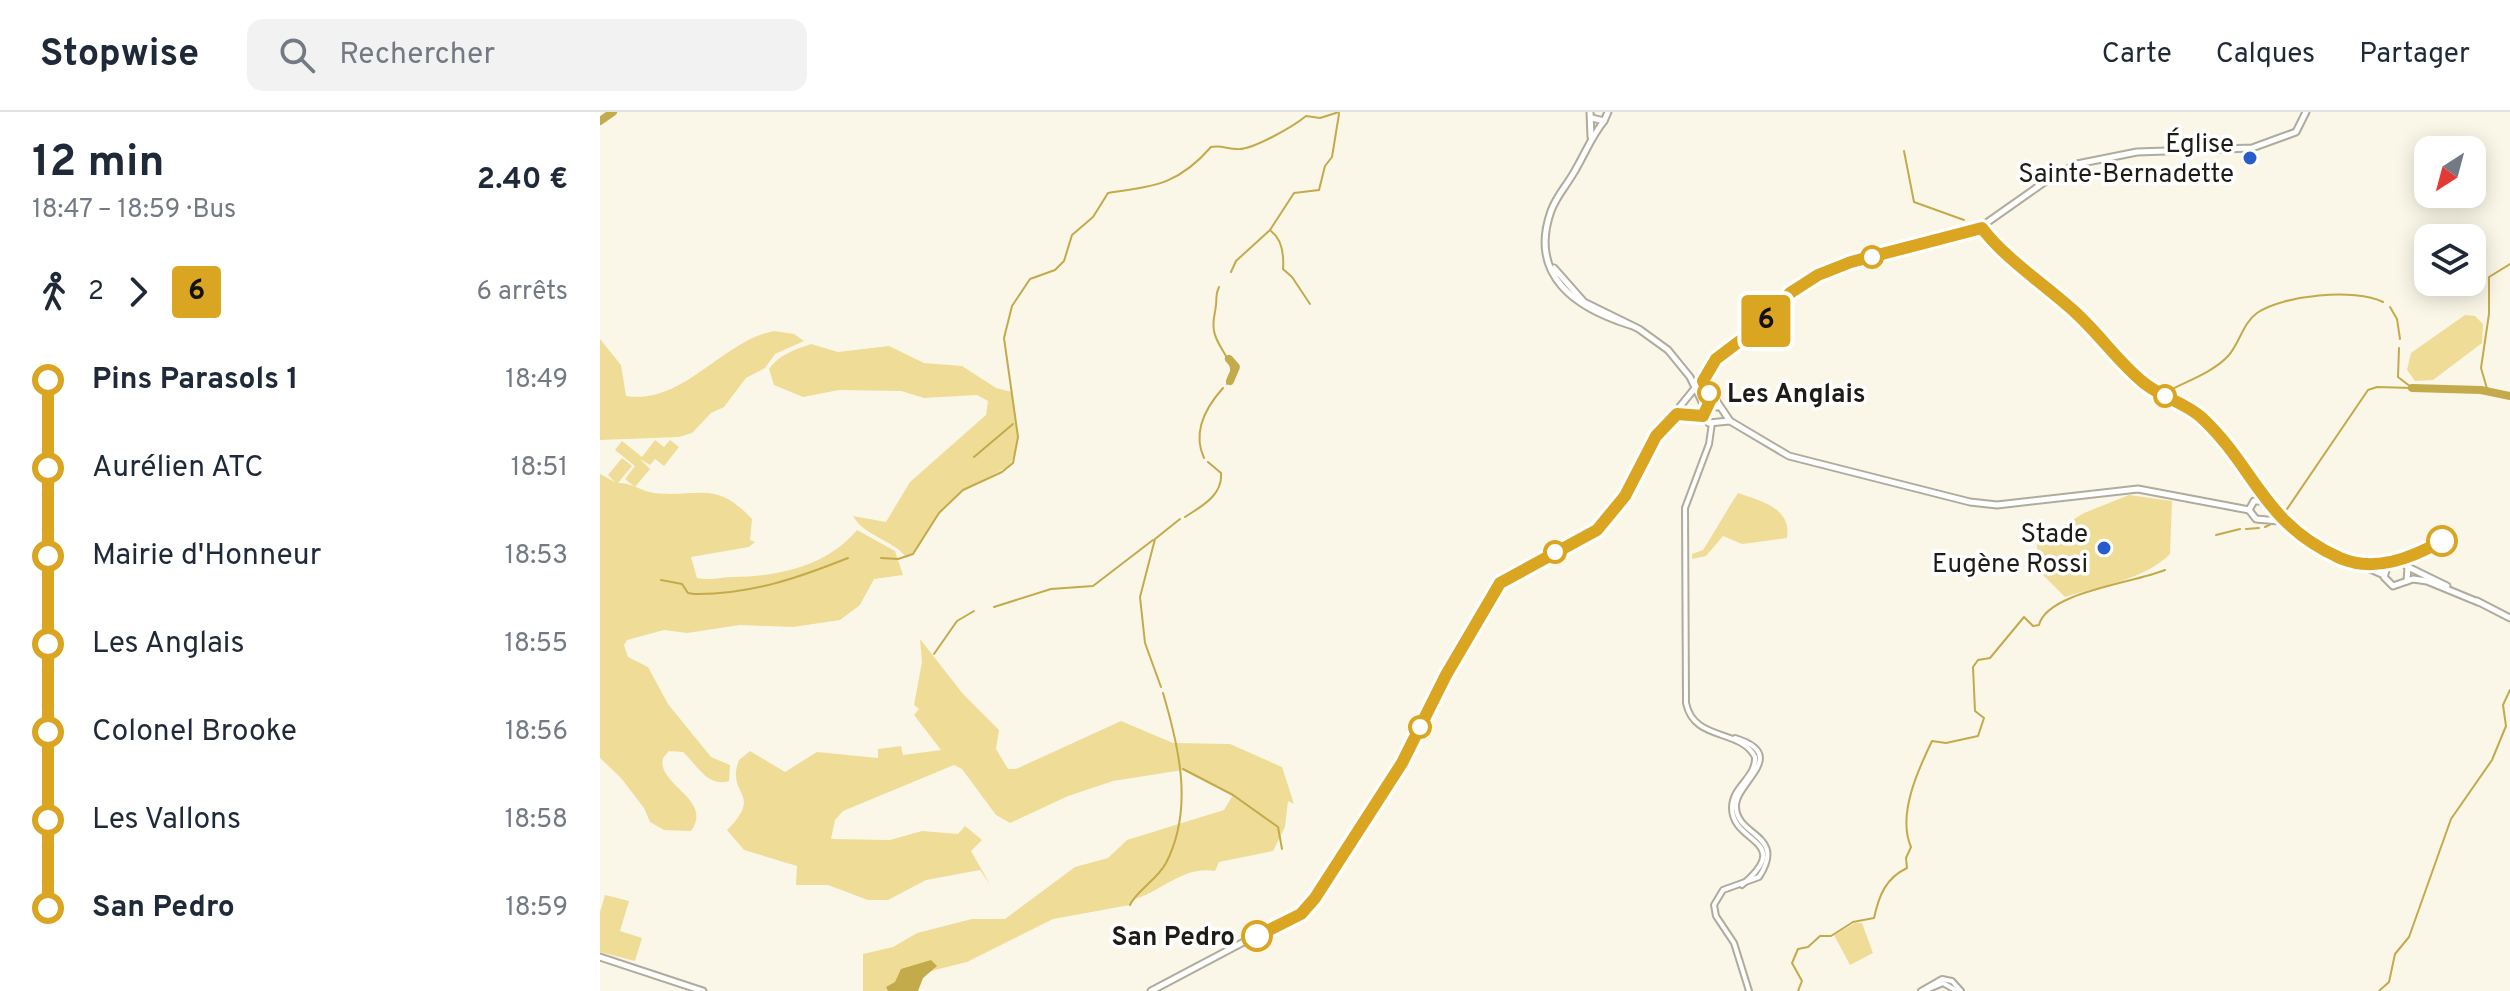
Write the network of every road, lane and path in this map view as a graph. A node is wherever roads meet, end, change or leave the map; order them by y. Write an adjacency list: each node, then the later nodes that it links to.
1 (1608, 112): 4 (main road)
2 (2306, 112): 6 (main road)
3 (1591, 115): 4 (main road); 5 (main road)
4 (1604, 121): 5 (main road)
5 (1591, 138): 7 (main road)
6 (1706, 375): 7 (main road); 9 (main road)
7 (1690, 377): 8 (main road)
8 (1695, 388): 10 (main road); 12 (main road)
9 (1709, 393): 10 (main road); 11 (main road)
10 (1707, 406): 11 (main road); 13 (main road)
11 (1720, 410): 14 (main road); 15 (main road)
12 (1677, 414): 13 (main road); 29 (main road)
13 (1703, 416): 15 (main road)
14 (1730, 421): 15 (main road); 16 (main road)
15 (1715, 422): 30 (street)
16 (2250, 507): 17 (main road); 18 (main road)
17 (2269, 507): 18 (main road); 19 (main road)
18 (2264, 518): 19 (main road)
19 (2284, 523): 21 (main road)
20 (2388, 564): 21 (main road); 22 (main road); 23 (main road)
21 (2365, 565): 23 (main road)
22 (2408, 567): 24 (main road); 25 (main road)
23 (2384, 575): 24 (main road)
24 (2407, 581): 25 (main road)
25 (2478, 602): 26 (main road)
26 (2510, 618)
27 (600, 957): 28 (main road)
28 (703, 991)
29 (1151, 991)
30 (1749, 991)
31 (1922, 991): 32 (street)
32 (1959, 991)

